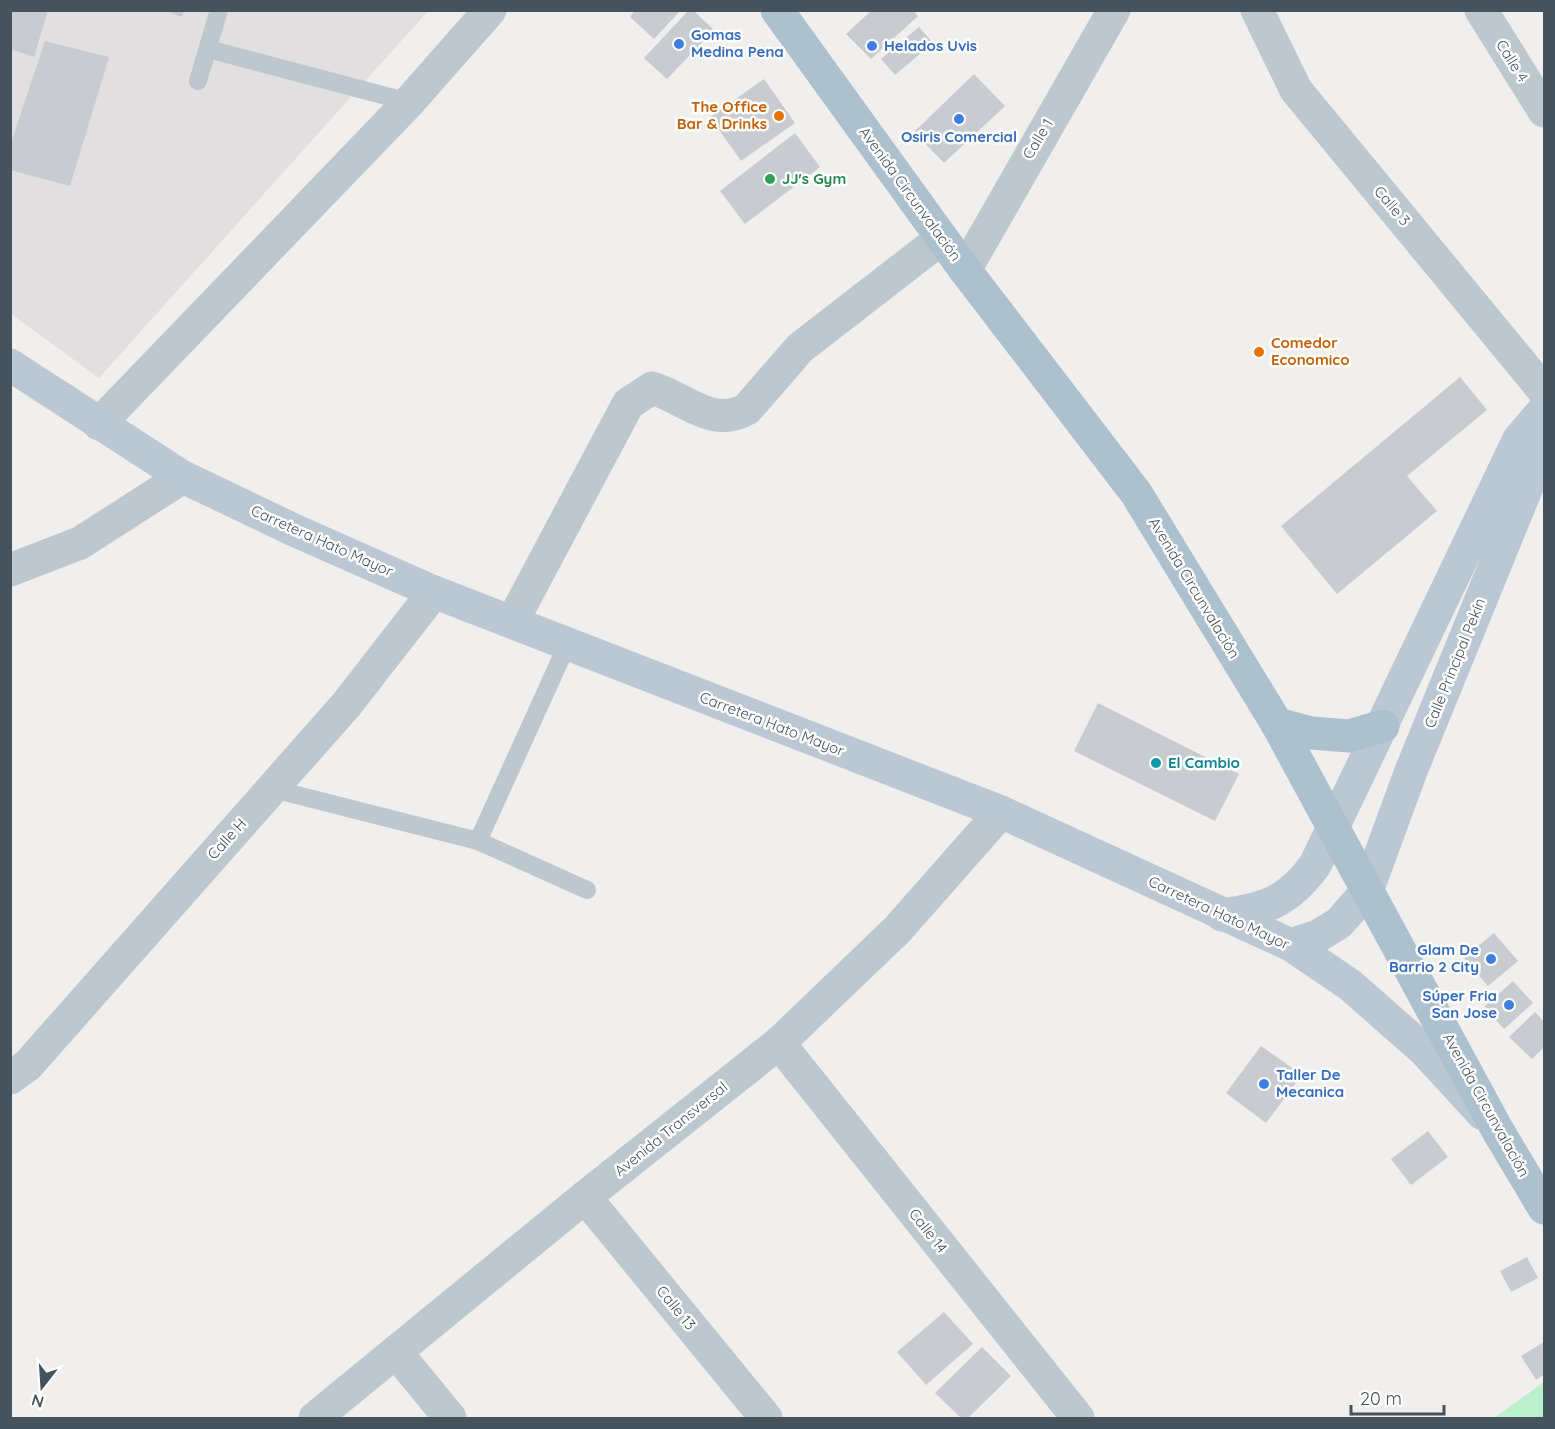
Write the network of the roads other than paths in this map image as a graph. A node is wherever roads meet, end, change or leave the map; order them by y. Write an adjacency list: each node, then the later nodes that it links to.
1 (219, 10): 7 (lane)
2 (490, 10): 9 (street)
3 (777, 10): 11 (main road, Avenida Circunvalación)
4 (1114, 10): 12 (street, Calle 1)
5 (1257, 10): 14 (street, Calle 3)
6 (1481, 10): 10 (street, Calle 4)
7 (208, 49): 8 (lane); 9 (lane)
8 (198, 81)
9 (409, 102): 16 (street)
10 (1545, 111)
11 (942, 238): 12 (main road, Avenida Circunvalación); 21 (street)
12 (965, 270): 23 (main road, Avenida Circunvalación)
13 (10, 365): 16 (street, Carretera Hato Mayor)
14 (1545, 391)
15 (1545, 410): 24 (street)
16 (99, 424): 18 (street, Carretera Hato Mayor)
17 (1545, 437): 30 (street, Calle Principal Pekín)
18 (183, 477): 19 (street); 20 (street, Carretera Hato Mayor)
19 (10, 570)
20 (434, 592): 21 (street, Carretera Hato Mayor); 25 (street, Calle H)
21 (512, 622): 22 (street, Carretera Hato Mayor)
22 (567, 645): 26 (street, Carretera Hato Mayor); 28 (lane)
23 (1277, 724): 24 (main road); 27 (main road, Avenida Circunvalación)
24 (1383, 726): 27 (street)
25 (273, 789): 28 (lane); 34 (street, Calle H)
26 (1001, 812): 31 (street, Carretera Hato Mayor); 33 (street, Avenida Transversal)
27 (1334, 828): 30 (main road, Avenida Circunvalación); 31 (street)
28 (478, 841): 29 (lane)
29 (587, 890)
30 (1367, 891): 32 (street); 35 (main road, Avenida Circunvalación)
31 (1222, 915): 32 (street, Carretera Hato Mayor)
32 (1291, 945): 35 (street, Carretera Hato Mayor)
33 (779, 1043): 36 (street, Avenida Transversal); 42 (street, Calle 14)
34 (10, 1078)
35 (1498, 1131): 37 (main road, Avenida Circunvalación)
36 (585, 1197): 38 (street, Avenida Transversal); 41 (street, Calle 13)
37 (1545, 1209)
38 (396, 1352): 39 (street, Avenida Transversal); 40 (street)
39 (315, 1419)
40 (450, 1419)
41 (766, 1419)
42 (1078, 1419)

